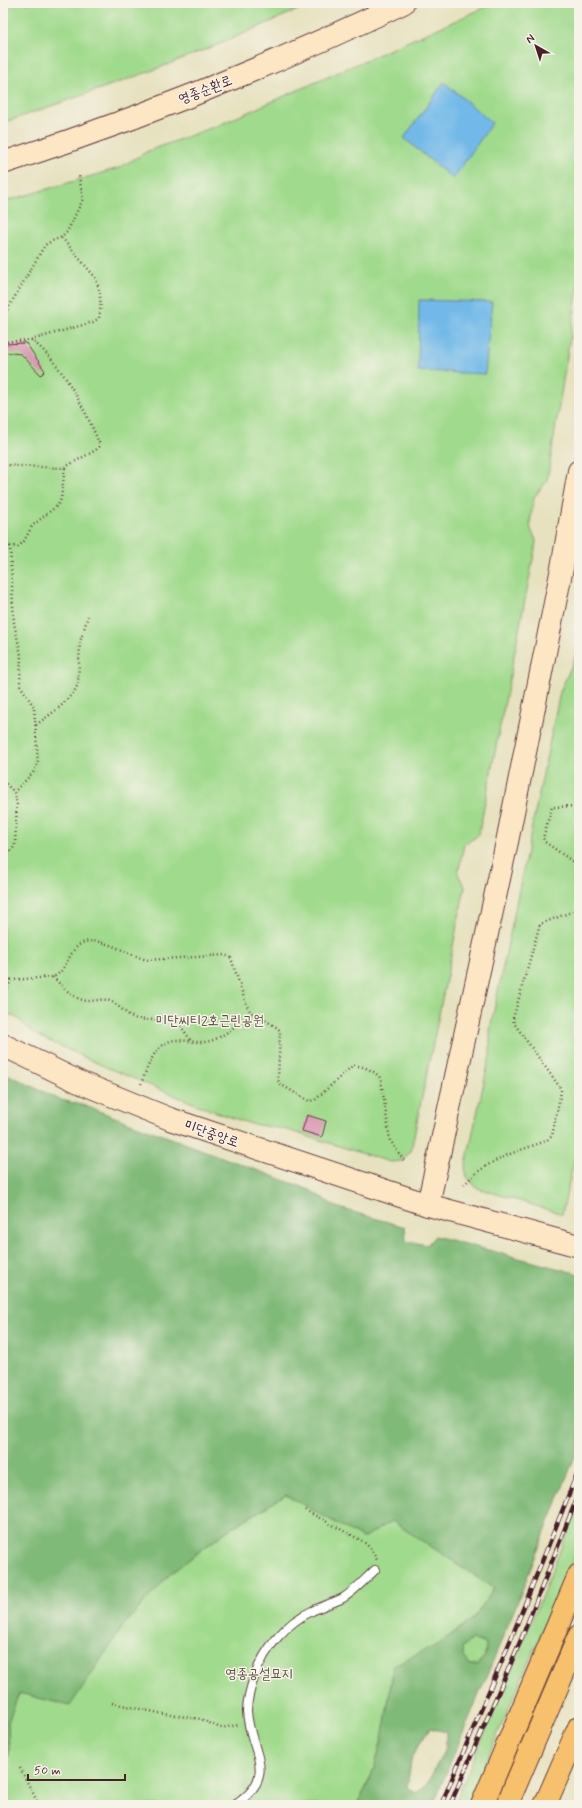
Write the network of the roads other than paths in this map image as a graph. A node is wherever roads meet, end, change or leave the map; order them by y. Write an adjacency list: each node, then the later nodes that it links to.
1 (403, 3): 2 (street, 영종순환로)
2 (3, 163)
3 (579, 471): 5 (street)
4 (3, 1045): 5 (street, 미단중앙로)
5 (428, 1204): 6 (street, 미단중앙로)
6 (579, 1246)
7 (375, 1570): 11 (lane)
8 (579, 1575): 12 (highway)
9 (579, 1636): 13 (highway)
10 (579, 1727): 14 (highway)
11 (235, 1805)
12 (482, 1805)
13 (507, 1805)
14 (545, 1805)

